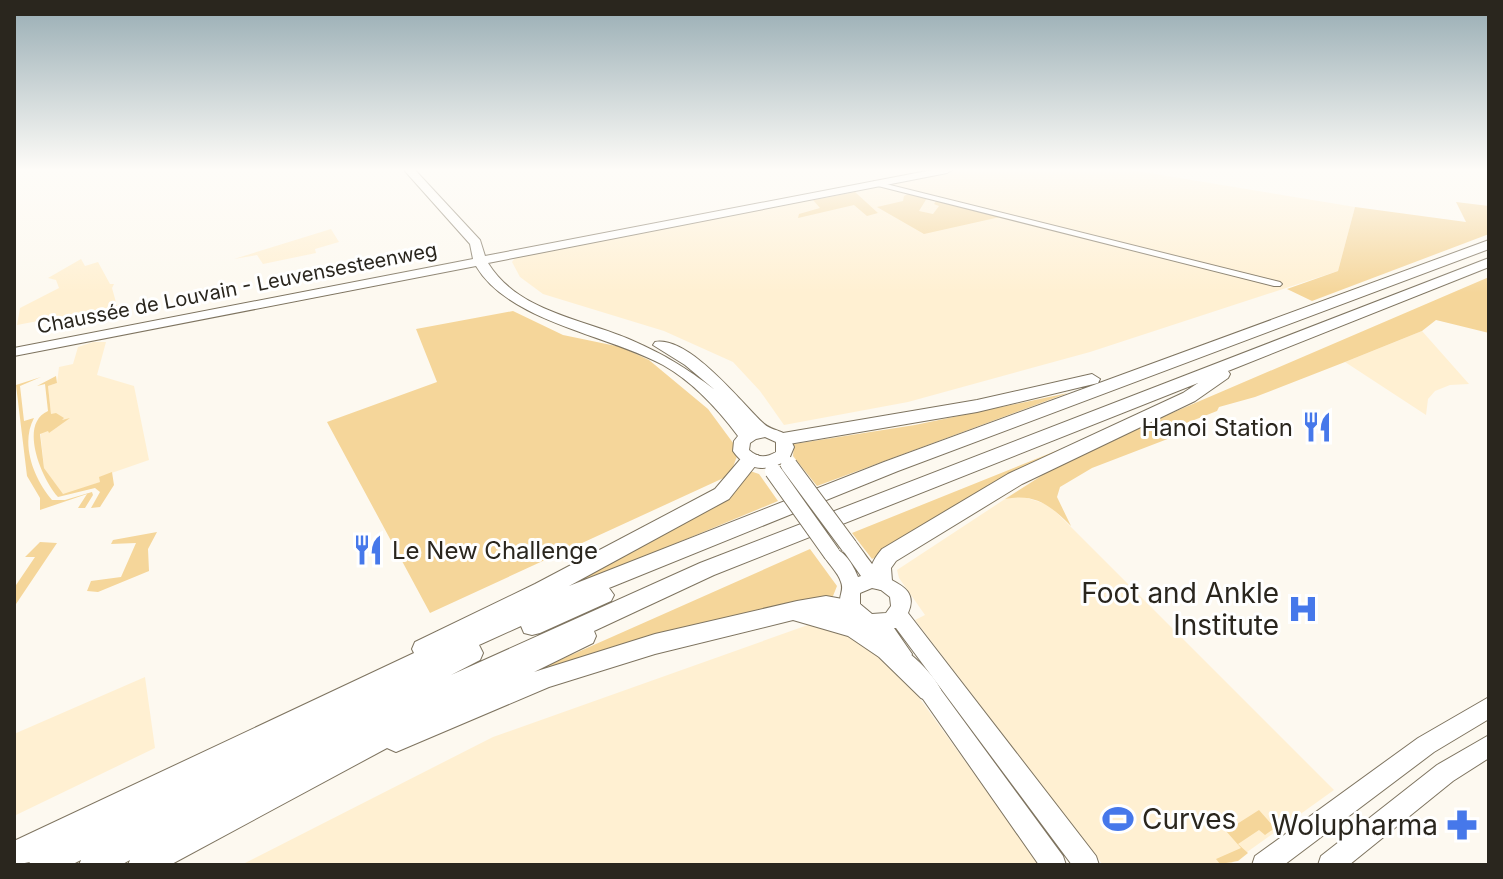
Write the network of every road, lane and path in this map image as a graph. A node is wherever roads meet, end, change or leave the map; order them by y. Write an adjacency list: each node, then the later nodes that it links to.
1 (447, 211): 7 (main road)
2 (456, 211): 6 (main road)
3 (736, 211): 6 (main road, Chaussée de Louvain - Leuvensesteenweg)
4 (988, 211): 9 (street)
5 (1489, 244): 10 (highway)
6 (497, 258): 7 (main road, Chaussée de Louvain - Leuvensesteenweg); 15 (main road)
7 (480, 261): 11 (main road, Chaussée de Louvain - Leuvensesteenweg); 15 (main road)
8 (1489, 262): 12 (highway)
9 (1277, 284)
10 (1244, 338): 13 (highway); 28 (highway)
11 (14, 352)
12 (1237, 363): 14 (highway); 29 (highway)
13 (1158, 365): 16 (highway); 25 (highway)
14 (1210, 383): 18 (highway); 26 (highway)
15 (754, 434): 16 (main road); 16 (main road)
16 (774, 459): 17 (main road, bridge); 25 (highway)
17 (841, 550): 18 (main road); 19 (main road)
18 (878, 580): 19 (main road); 21 (main road)
19 (852, 598): 20 (highway); 21 (main road)
20 (782, 615): 22 (highway); 26 (highway)
21 (889, 619): 22 (main road); 32 (main road)
22 (929, 690): 31 (main road)
23 (1489, 707): 33 (main road)
24 (1489, 746): 34 (main road)
25 (223, 752): 27 (highway)
26 (351, 757): 30 (highway)
27 (14, 855)
28 (42, 865)
29 (93, 865)
30 (142, 865)
31 (1054, 865)
32 (1087, 865)
33 (1264, 865)
34 (1330, 865)

